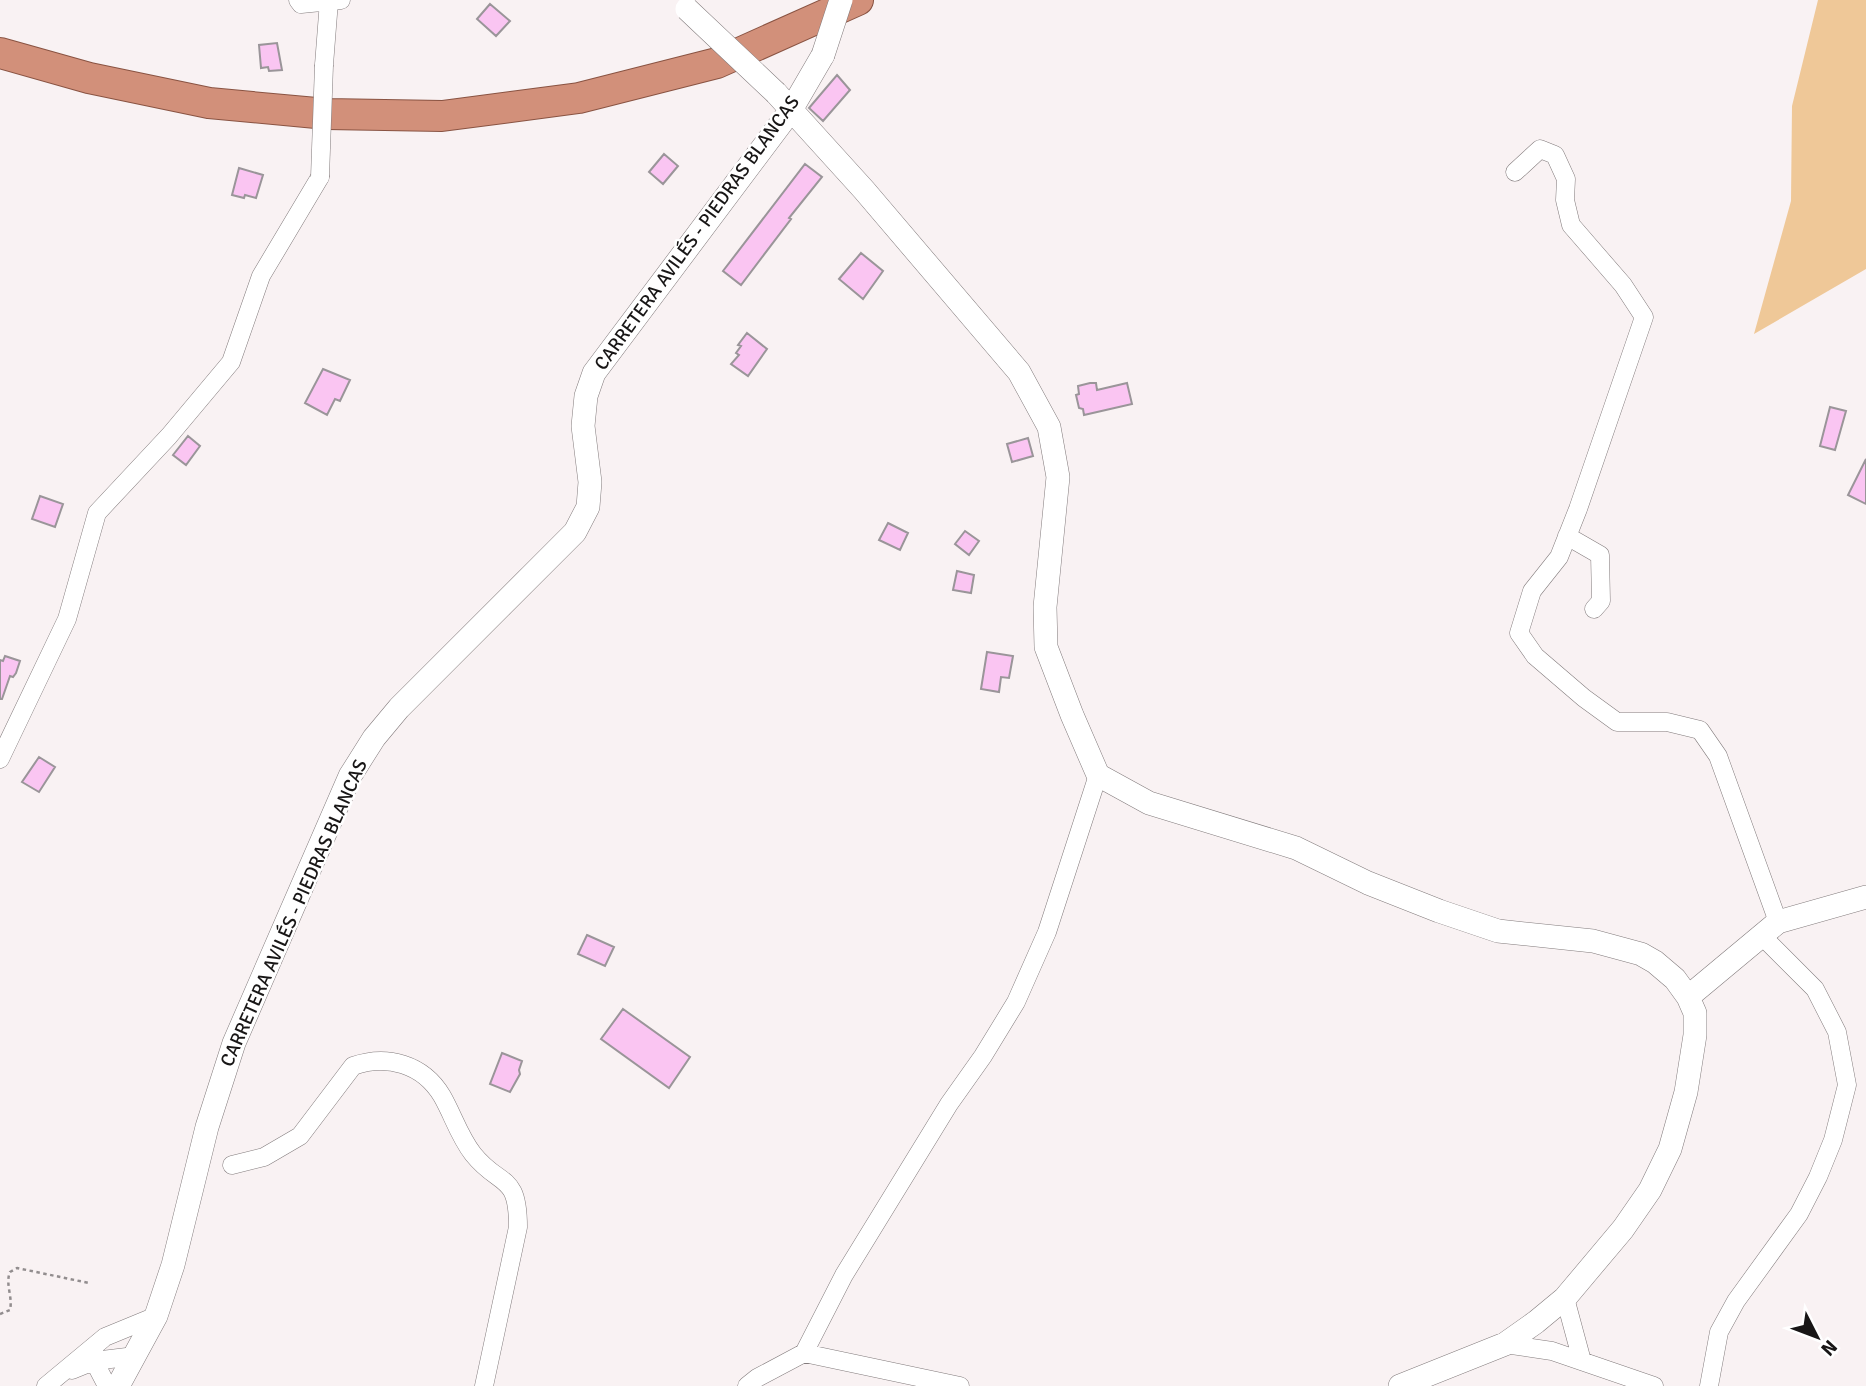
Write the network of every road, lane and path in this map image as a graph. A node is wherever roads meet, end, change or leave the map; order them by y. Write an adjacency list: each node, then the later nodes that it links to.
1 (298, 0): 4 (street)
2 (841, 0): 7 (street, CARRETERA AVILÉS - PIEDRAS BLANCAS, bridge)
3 (858, 0): 6 (highway)
4 (335, 1): 11 (street, bridge)
5 (682, 5): 7 (street, bridge)
6 (0, 53)
7 (783, 101): 12 (street); 20 (street, CARRETERA AVILÉS - PIEDRAS BLANCAS)
8 (1515, 172): 9 (street)
9 (1567, 536): 10 (street); 14 (street)
10 (1594, 609)
11 (0, 759)
12 (1098, 775): 15 (street); 23 (street)
13 (1866, 897): 14 (street)
14 (1770, 929): 15 (street); 34 (street)
15 (1688, 997): 18 (street)
16 (232, 1165): 29 (street)
17 (89, 1283): 19 (path)
18 (1565, 1298): 21 (street); 25 (street)
19 (0, 1314)
20 (156, 1316): 22 (street); 24 (street, CARRETERA AVILÉS - PIEDRAS BLANCAS)
21 (1505, 1344): 25 (street); 32 (street)
22 (97, 1348): 24 (street); 24 (street); 26 (street); 27 (street)
23 (804, 1353): 30 (street); 31 (street)
24 (135, 1356): 28 (street, CARRETERA AVILÉS - PIEDRAS BLANCAS)
25 (1582, 1361): 33 (street)
26 (49, 1382)
27 (107, 1386)
28 (118, 1386)
29 (484, 1386)
30 (747, 1386)
31 (960, 1386)
32 (1400, 1386)
33 (1654, 1386)
34 (1709, 1386)

